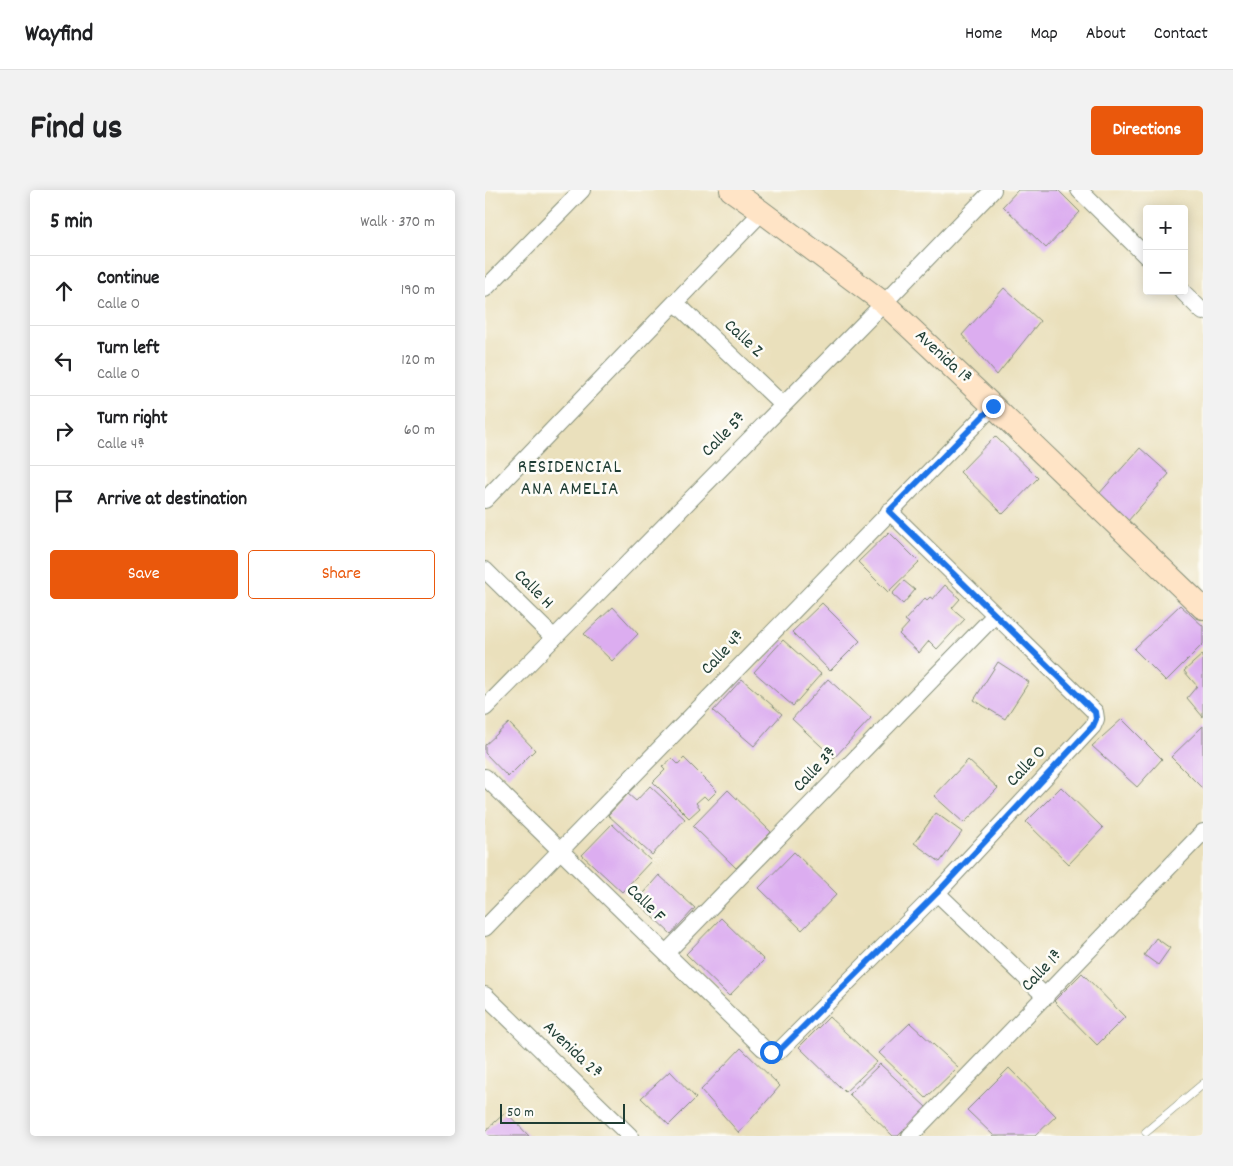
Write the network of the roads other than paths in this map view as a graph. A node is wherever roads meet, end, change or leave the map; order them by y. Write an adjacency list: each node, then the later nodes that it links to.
1 (582, 190): 7 (street)
2 (731, 190): 5 (street, Avenida 1ª)
3 (993, 190): 10 (street, Calle 5ª)
4 (1079, 190): 6 (street)
5 (763, 212): 9 (street); 10 (street, Avenida 1ª)
6 (1143, 253)
7 (485, 289)
8 (1186, 295): 11 (street)
9 (676, 303): 12 (street, Calle Z); 14 (street)
10 (884, 303): 12 (street, Calle 5ª); 13 (street, Avenida 1ª)
11 (1203, 312)
12 (783, 405): 19 (street, Calle 5ª)
13 (993, 406): 15 (street, Calle 4ª); 17 (street, Avenida 1ª)
14 (485, 500)
15 (889, 511): 18 (street, Calle O); 23 (street, Calle 4ª)
16 (485, 570): 19 (street, Calle H)
17 (1203, 608)
18 (995, 615): 24 (street, Calle O); 26 (street, Calle 3ª)
19 (554, 638): 20 (street, Calle 5ª)
20 (485, 708)
21 (485, 777): 23 (street, Calle F)
22 (1203, 832): 28 (street, Calle 1ª)
23 (561, 850): 25 (street, Calle 4ª); 26 (street, Calle F)
24 (937, 893): 28 (street); 29 (street, Calle O)
25 (485, 928)
26 (666, 953): 29 (street, Calle F)
27 (485, 995): 32 (street, Avenida 2ª)
28 (1046, 996): 33 (street, Calle 1ª)
29 (779, 1051)
30 (1203, 1084): 31 (lane)
31 (1146, 1132)
32 (631, 1136)
33 (910, 1136)

